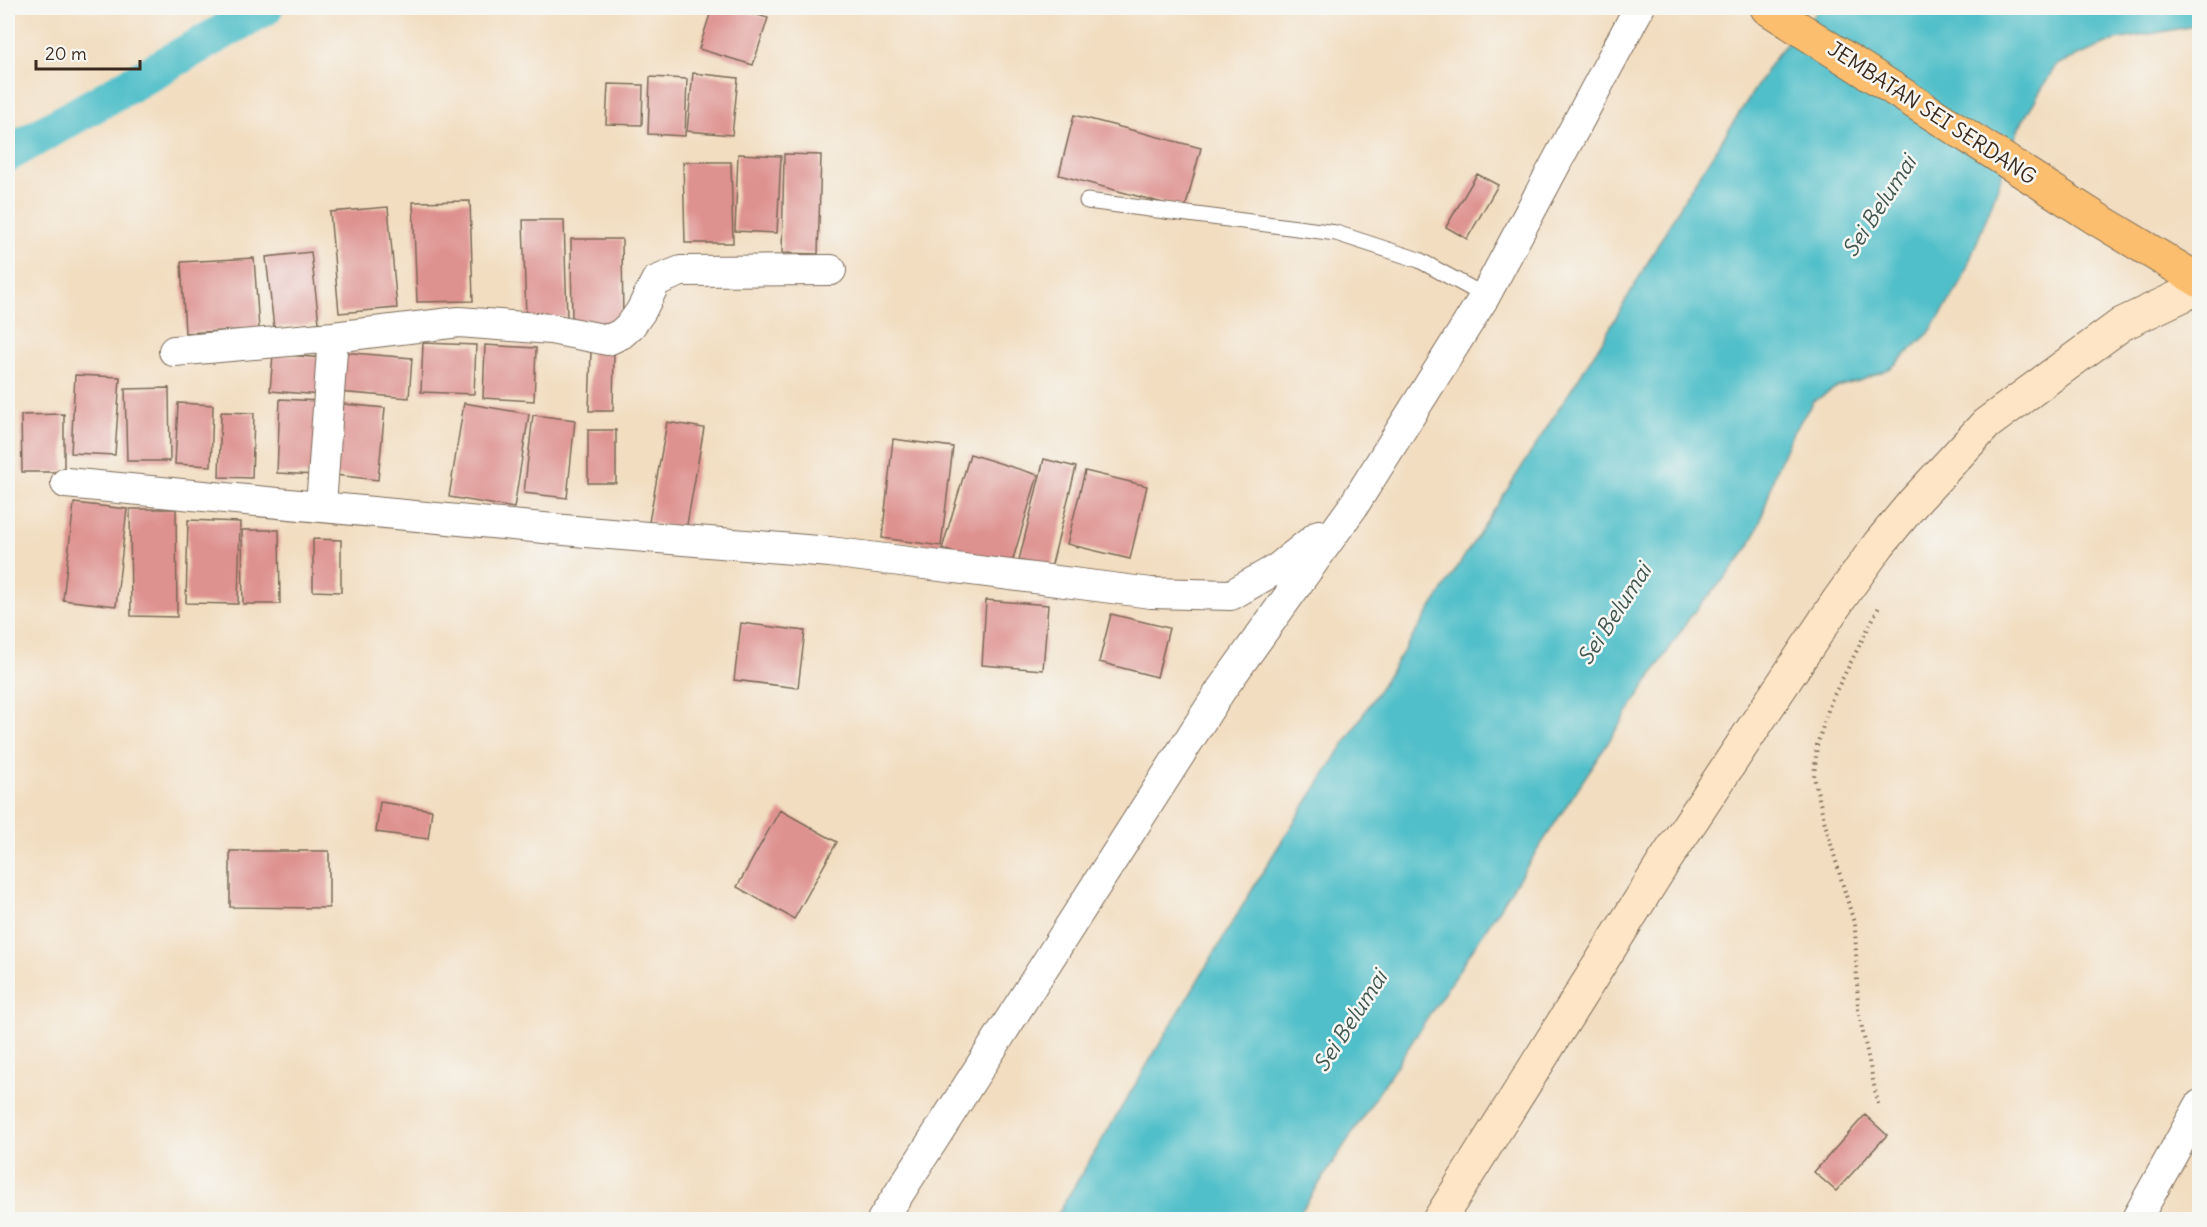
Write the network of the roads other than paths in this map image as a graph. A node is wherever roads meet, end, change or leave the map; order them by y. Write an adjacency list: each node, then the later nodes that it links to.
1 (1639, 8): 7 (street)
2 (1767, 8): 5 (highway, JEMBATAN SEI SERDANG)
3 (1088, 201): 7 (lane)
4 (831, 270): 8 (street)
5 (2199, 281)
6 (2199, 286): 15 (street)
7 (1485, 296): 12 (street)
8 (333, 338): 9 (street); 11 (street)
9 (174, 351)
10 (66, 483): 11 (street)
11 (321, 506): 12 (street)
12 (1352, 508): 14 (street)
13 (2199, 1105): 16 (street)
14 (882, 1220)
15 (1439, 1220)
16 (2136, 1220)

